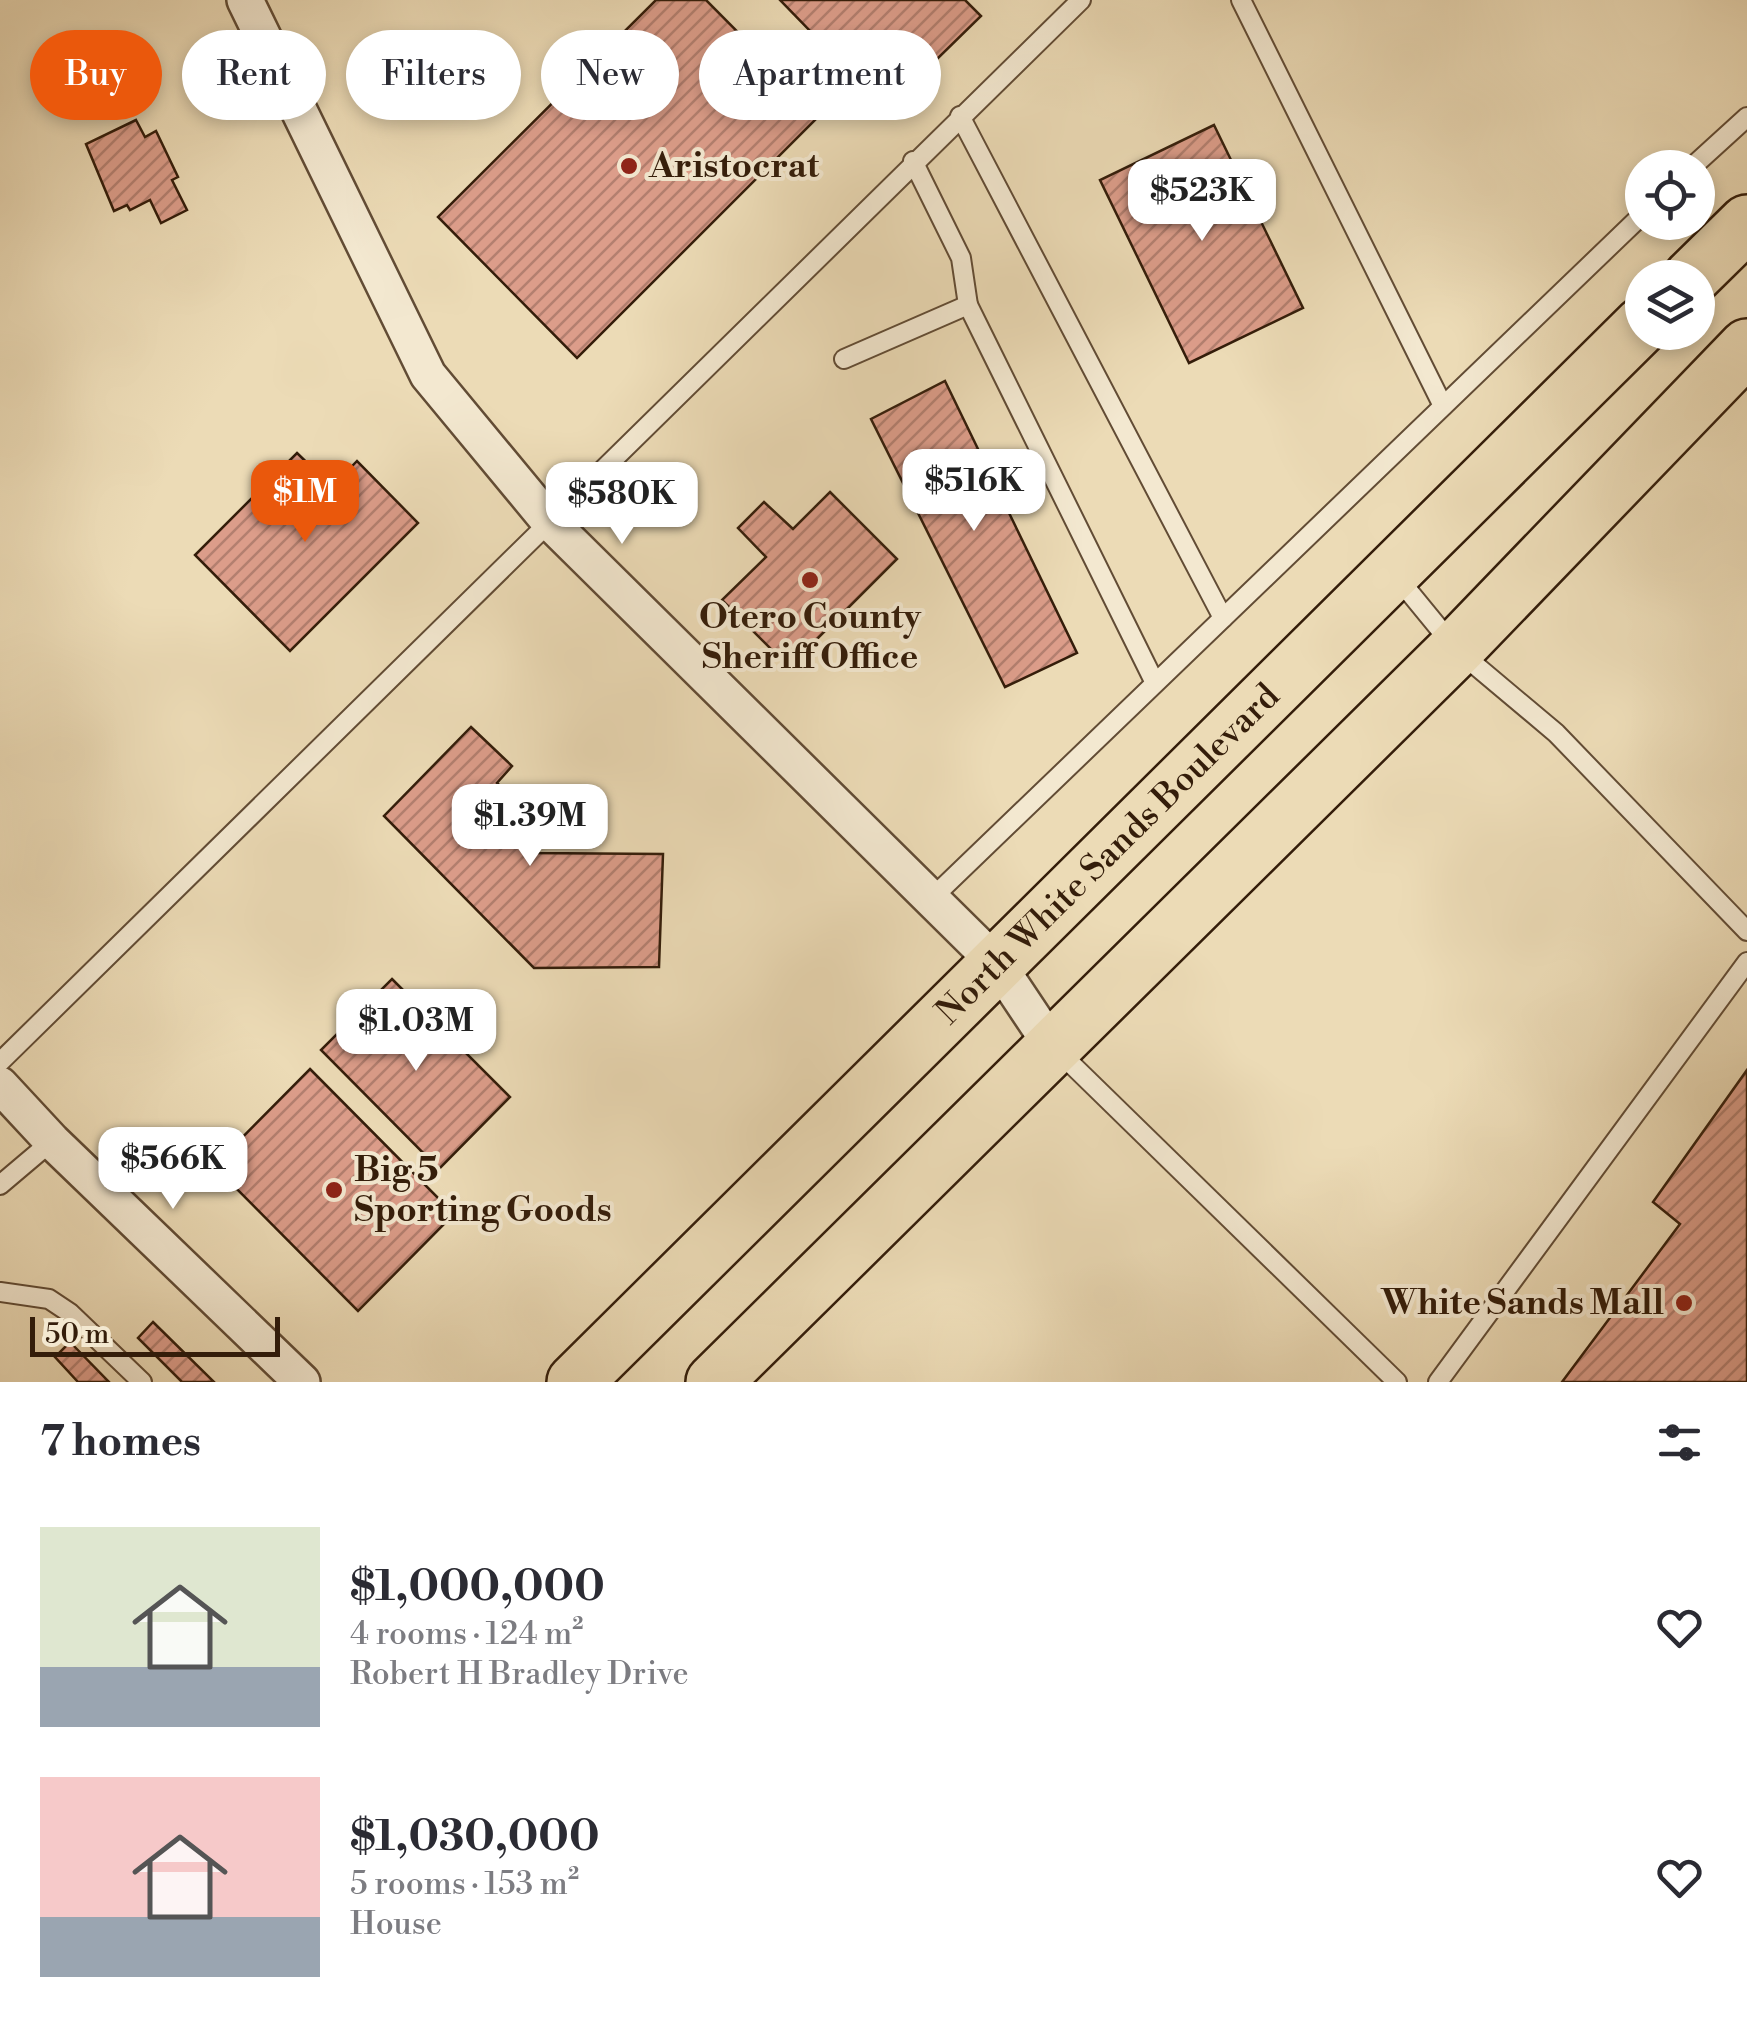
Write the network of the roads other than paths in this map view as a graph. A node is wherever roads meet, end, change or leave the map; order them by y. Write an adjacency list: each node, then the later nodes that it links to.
1 (246, 0): 16 (street)
2 (1081, 0): 4 (lane)
3 (1241, 0): 15 (lane)
4 (960, 116): 7 (lane); 18 (lane)
5 (1747, 117): 6 (lane)
6 (1711, 150)
7 (913, 160): 11 (lane); 16 (lane)
8 (1747, 223): 10 (main road)
9 (1625, 231): 15 (lane)
10 (1709, 260)
11 (968, 305): 14 (lane); 20 (lane)
12 (1625, 342): 17 (main road, North White Sands Boulevard)
13 (1747, 347): 19 (main road)
14 (844, 360)
15 (1443, 406): 18 (lane)
16 (548, 520): 21 (street); 26 (lane)
17 (1391, 570): 19 (lane); 24 (main road, North White Sands Boulevard)
18 (1223, 618): 20 (lane)
19 (1456, 649): 22 (lane); 25 (main road)
20 (1154, 681): 21 (lane)
21 (930, 900): 24 (street)
22 (1747, 932)
23 (1747, 962): 36 (lane)
24 (998, 965): 25 (street); 33 (main road, North White Sands Boulevard)
25 (1052, 1046): 34 (main road); 35 (lane)
26 (0, 1062)
27 (0, 1084): 28 (street)
28 (52, 1140): 29 (lane); 32 (street)
29 (0, 1185)
30 (0, 1292): 31 (lane)
31 (142, 1382)
32 (302, 1382)
33 (575, 1382)
34 (714, 1382)
35 (1397, 1382)
36 (1438, 1382)

